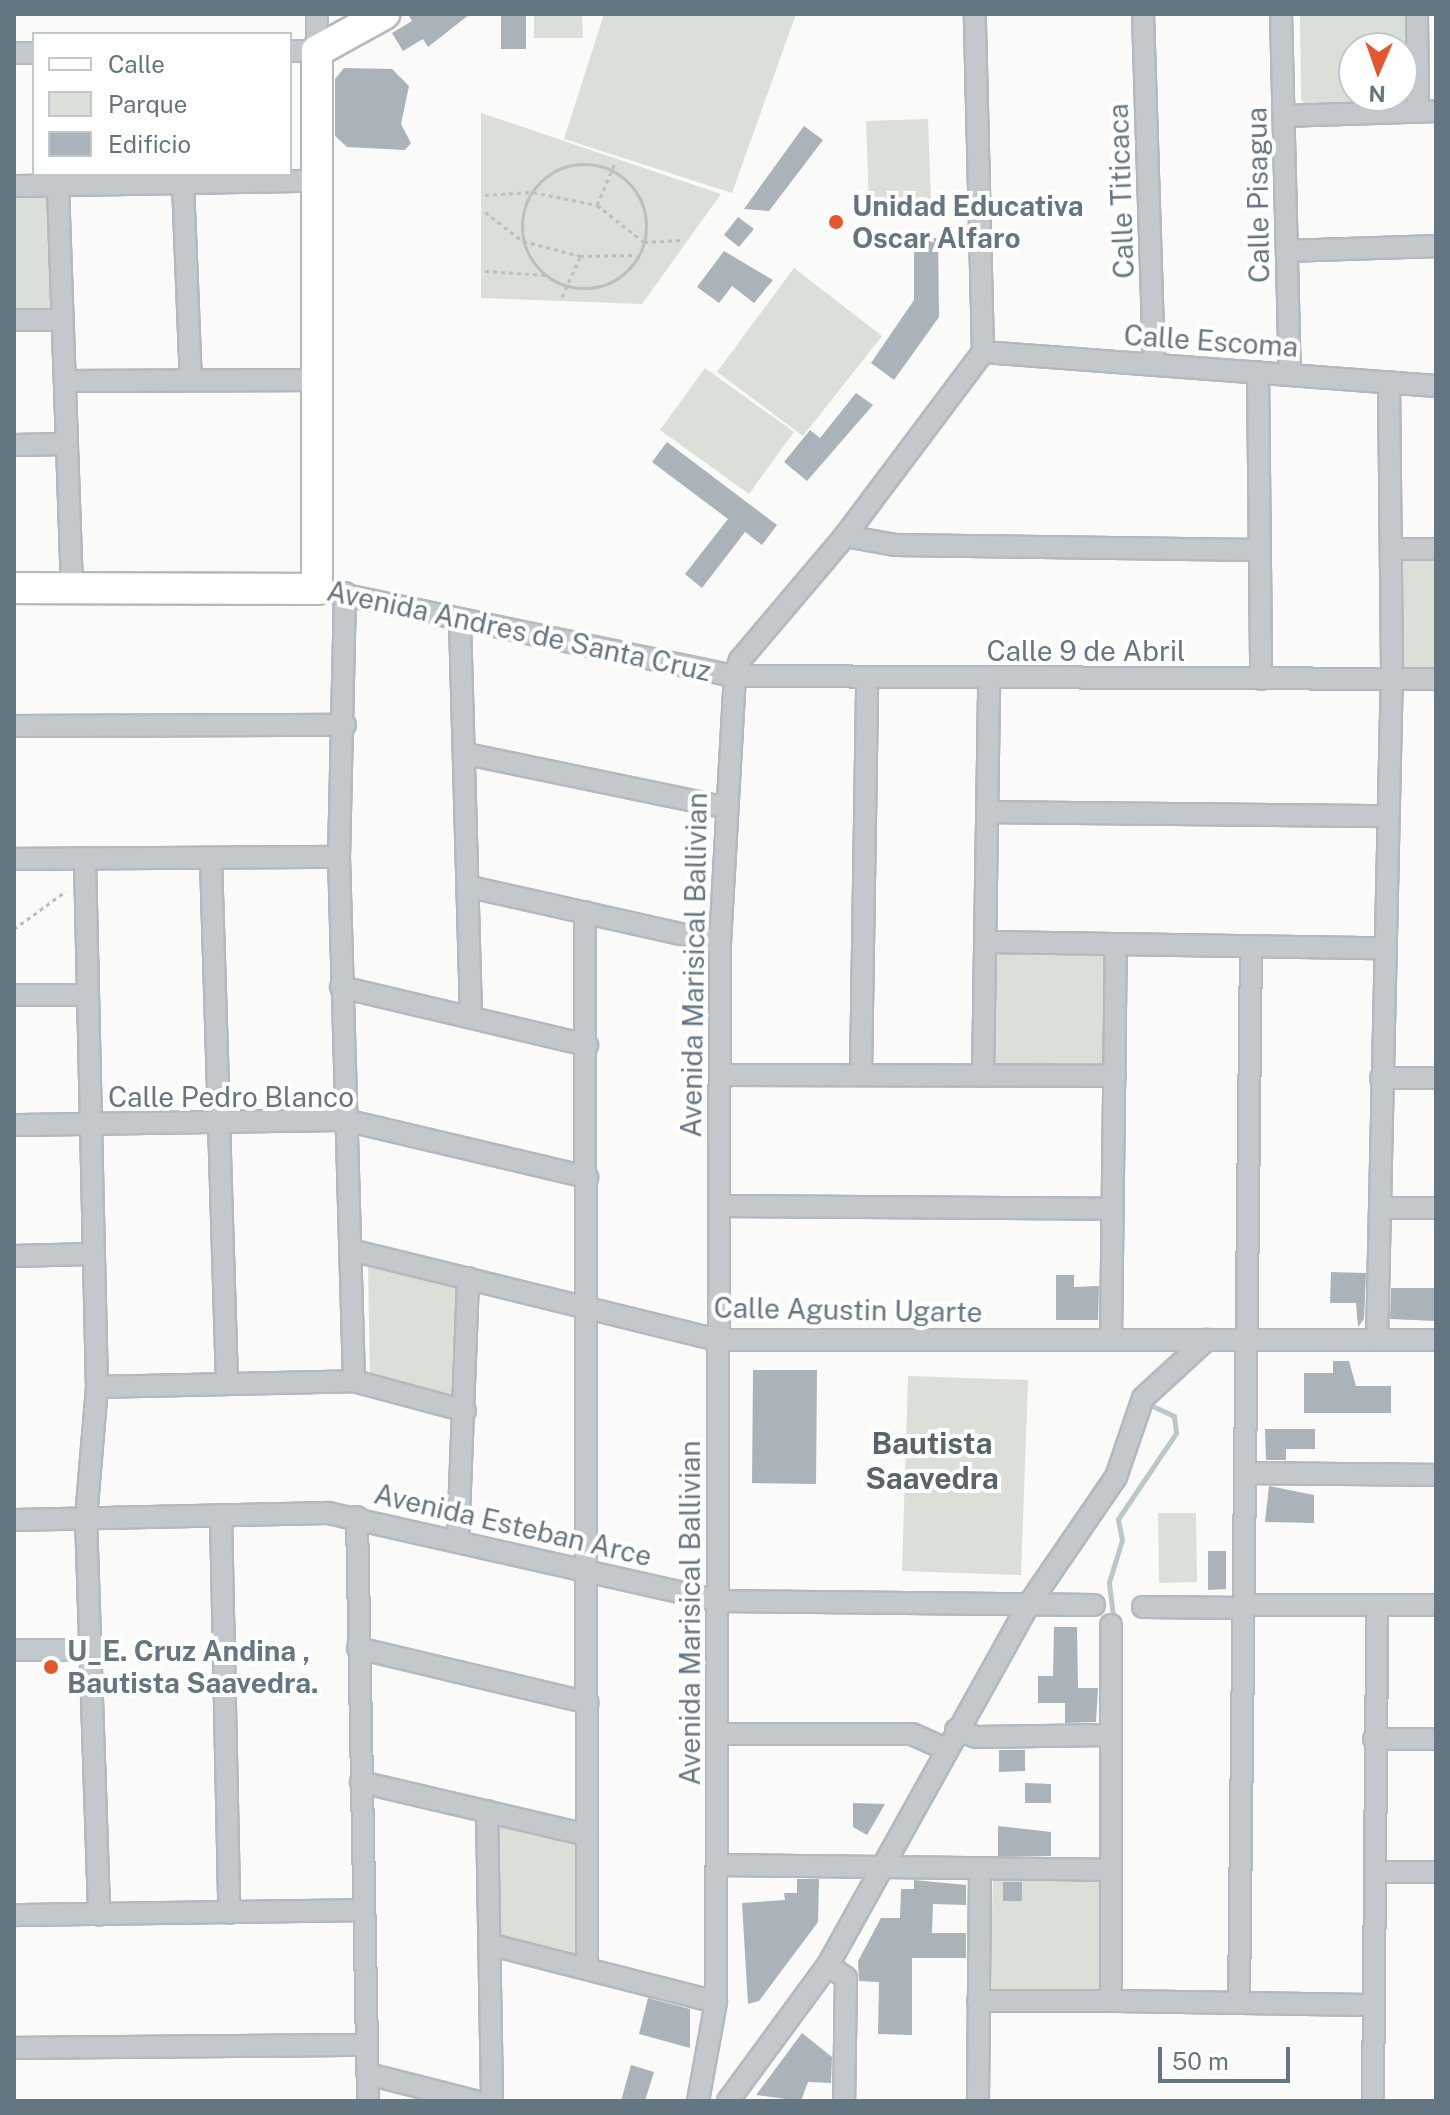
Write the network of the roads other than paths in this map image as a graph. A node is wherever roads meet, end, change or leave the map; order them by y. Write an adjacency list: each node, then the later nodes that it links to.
1 (317, 14): 7 (street)
2 (384, 14): 7 (street)
3 (975, 14): 18 (street)
4 (1143, 14): 19 (street, Calle Titicaca)
5 (1281, 14): 9 (street, Calle Pisagua)
6 (1417, 14): 8 (street)
7 (304, 51): 10 (street)
8 (1427, 112): 9 (street)
9 (1285, 116): 15 (street, Calle Pisagua)
10 (314, 181): 11 (street); 23 (street)
11 (183, 184): 13 (street); 22 (street)
12 (14, 186): 13 (street)
13 (58, 187): 17 (street)
14 (1436, 246): 15 (street)
15 (1288, 251): 21 (street, Calle Pisagua)
16 (14, 320): 17 (street)
17 (63, 320): 24 (street)
18 (983, 352): 19 (street, Calle Escoma); 29 (street, Avenida Marisical Ballivian)
19 (1154, 365): 20 (street, Calle Escoma)
20 (1258, 372): 21 (street, Calle Escoma); 32 (street)
21 (1290, 374): 25 (street, Calle Escoma)
22 (191, 380): 23 (street); 24 (street)
23 (316, 380): 35 (street)
24 (65, 381): 27 (street)
25 (1389, 382): 26 (street, Calle Escoma); 30 (street)
26 (1436, 386)
27 (67, 444): 28 (street); 34 (street)
28 (14, 445)
29 (845, 536): 32 (street); 37 (street, Avenida Marisical Ballivian)
30 (1392, 549): 31 (street); 41 (street)
31 (1436, 549)
32 (1258, 550): 40 (street)
33 (14, 588): 34 (street, Avenida Andres de Santa Cruz)
34 (72, 588): 35 (street, Avenida Andres de Santa Cruz)
35 (331, 591): 36 (street, Avenida Andres de Santa Cruz); 43 (street)
36 (460, 621): 37 (street, Avenida Andres de Santa Cruz); 45 (street)
37 (735, 676): 38 (street, Calle 9 de Abril); 46 (street, Avenida Marisical Ballivian)
38 (867, 679): 39 (street, Calle 9 de Abril); 65 (street)
39 (989, 679): 40 (street, Calle 9 de Abril); 47 (street)
40 (1261, 679): 41 (street, Calle 9 de Abril)
41 (1387, 679): 42 (street, Calle 9 de Abril); 48 (street)
42 (1436, 679)
43 (345, 725): 44 (street); 49 (street)
44 (14, 726)
45 (467, 754): 46 (street); 53 (street)
46 (723, 807): 56 (street, Avenida Marisical Ballivian)
47 (988, 812): 48 (street); 55 (street)
48 (1384, 816): 59 (street)
49 (339, 857): 51 (street); 60 (street)
50 (14, 859): 52 (street)
51 (211, 860): 52 (street); 72 (street)
52 (85, 869): 62 (street)
53 (470, 887): 54 (street); 63 (street)
54 (585, 912): 56 (street); 64 (street)
55 (985, 942): 57 (street); 67 (street)
56 (720, 943): 66 (street, Avenida Marisical Ballivian)
57 (1116, 945): 58 (street); 68 (street)
58 (1251, 947): 59 (street); 88 (street)
59 (1382, 948): 69 (street)
60 (341, 987): 63 (street); 71 (street)
61 (14, 995): 62 (street)
62 (83, 995): 74 (street)
63 (471, 1016): 64 (street)
64 (587, 1045): 75 (street)
65 (861, 1074): 66 (street); 67 (street)
66 (720, 1075): 76 (street, Avenida Marisical Ballivian)
67 (983, 1076): 68 (street)
68 (1115, 1076): 79 (street)
69 (1381, 1078): 70 (street); 77 (street)
70 (1436, 1078)
71 (345, 1120): 72 (street, Calle Pedro Blanco); 75 (street, Calle Pedro Blanco); 80 (street)
72 (220, 1122): 74 (street, Calle Pedro Blanco); 92 (street)
73 (14, 1125): 74 (street, Calle Pedro Blanco)
74 (88, 1125): 81 (street)
75 (587, 1177): 84 (street)
76 (719, 1206): 79 (street); 85 (street, Avenida Marisical Ballivian)
77 (1380, 1208): 78 (street); 89 (street)
78 (1436, 1208)
79 (1113, 1209): 86 (street)
80 (351, 1250): 83 (street, Calle Agustin Ugarte); 91 (street)
81 (90, 1254): 82 (street); 93 (street)
82 (14, 1256)
83 (468, 1278): 84 (street, Calle Agustin Ugarte); 94 (street)
84 (589, 1309): 85 (street, Calle Agustin Ugarte); 102 (street)
85 (718, 1340): 86 (street, Calle Agustin Ugarte); 103 (street, Avenida Marisical Ballivian)
86 (1111, 1340): 87 (street, Calle Agustin Ugarte)
87 (1206, 1340): 88 (street, Calle Agustin Ugarte); 104 (street)
88 (1243, 1340): 89 (street, Calle Agustin Ugarte); 95 (street)
89 (1377, 1340): 90 (street, Calle Agustin Ugarte)
90 (1436, 1340)
91 (354, 1381): 92 (street); 94 (street)
92 (227, 1384): 93 (street)
93 (97, 1387): 99 (street)
94 (465, 1411): 101 (street)
95 (1250, 1473): 96 (street); 108 (street)
96 (1436, 1475)
97 (221, 1515): 98 (street, Avenida Esteban Arce); 99 (street, Avenida Esteban Arce); 131 (street)
98 (357, 1517): 101 (street, Avenida Esteban Arce); 111 (street)
99 (86, 1518): 100 (street, Avenida Esteban Arce); 113 (street)
100 (14, 1520)
101 (458, 1541): 102 (street, Avenida Esteban Arce)
102 (588, 1573): 103 (street, Avenida Esteban Arce); 114 (street)
103 (719, 1601): 104 (street, Avenida Esteban Arce); 116 (street, Avenida Marisical Ballivian)
104 (1029, 1604): 105 (street, Avenida Esteban Arce); 115 (street)
105 (1094, 1605)
106 (1377, 1605): 107 (street); 108 (street); 118 (street)
107 (1436, 1605)
108 (1245, 1606): 109 (street); 140 (street)
109 (1143, 1607)
110 (1111, 1625): 117 (street)
111 (358, 1648): 114 (street); 121 (street)
112 (14, 1650): 113 (street)
113 (91, 1650): 133 (street)
114 (588, 1703): 123 (street)
115 (956, 1730): 117 (street); 120 (street)
116 (718, 1734): 120 (street); 124 (street, Avenida Marisical Ballivian)
117 (1109, 1735): 127 (street)
118 (1374, 1739): 119 (street); 128 (street)
119 (1436, 1739)
120 (946, 1749): 125 (street)
121 (361, 1782): 122 (street); 130 (street)
122 (487, 1811): 123 (street); 134 (street)
123 (587, 1835): 136 (street)
124 (718, 1865): 125 (street); 139 (street, Avenida Marisical Ballivian)
125 (881, 1866): 126 (street); 135 (street)
126 (980, 1870): 127 (street); 137 (street)
127 (1110, 1870): 138 (street)
128 (1375, 1872): 129 (street); 141 (street)
129 (1436, 1872)
130 (363, 1910): 131 (street); 142 (street)
131 (229, 1913): 133 (street)
132 (14, 1915): 133 (street)
133 (99, 1915)
134 (492, 1945): 136 (street); 147 (street)
135 (828, 1965): 149 (street); 150 (street)
136 (587, 1969): 139 (street)
137 (978, 2001): 138 (street); 151 (street)
138 (1111, 2001): 140 (street)
139 (716, 2002): 148 (street, Avenida Marisical Ballivian)
140 (1239, 2003): 141 (street)
141 (1374, 2005): 152 (street)
142 (367, 2045): 143 (street); 144 (street)
143 (14, 2048)
144 (368, 2074): 145 (street); 146 (street)
145 (368, 2101)
146 (475, 2101)
147 (492, 2101)
148 (698, 2101)
149 (728, 2101)
150 (844, 2101)
151 (978, 2101)
152 (1373, 2101)

